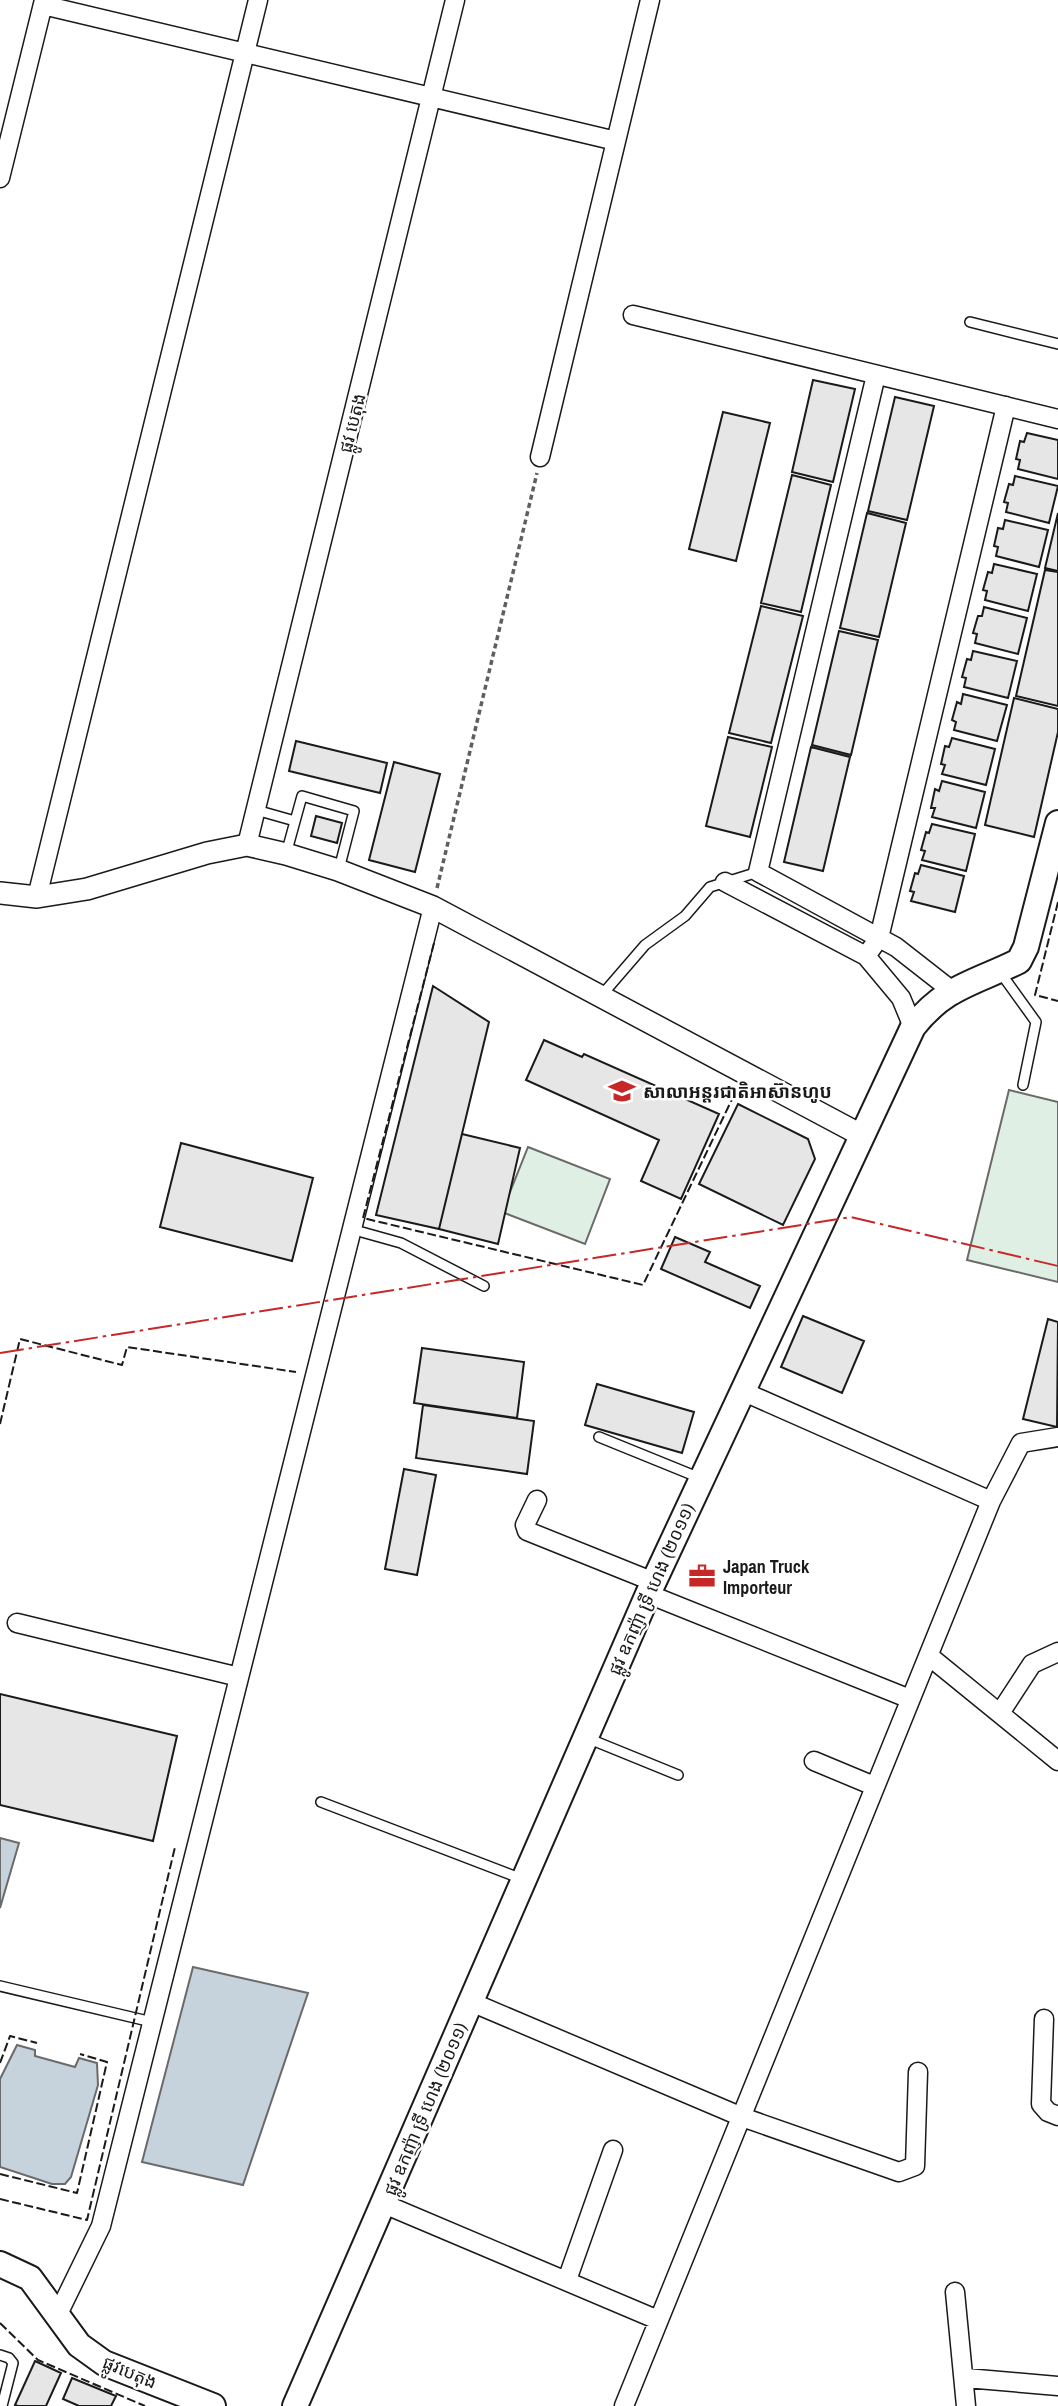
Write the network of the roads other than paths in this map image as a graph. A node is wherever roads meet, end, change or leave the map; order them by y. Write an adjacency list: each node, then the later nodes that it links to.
1 (258, 0): 5 (street)
2 (455, 0): 6 (street, ផ្លូវ បេតុង)
3 (650, 0): 7 (street)
4 (43, 2): 5 (street); 8 (street)
5 (244, 54): 6 (street); 25 (street)
6 (432, 99): 7 (street); 16 (street, ផ្លូវ បេតុង)
7 (616, 141): 15 (street)
8 (0, 178)
9 (634, 315): 12 (street)
10 (970, 322): 11 (lane)
11 (1058, 344)
12 (876, 375): 13 (street); 22 (street)
13 (1006, 406): 14 (street); 27 (street)
14 (1058, 419)
15 (540, 457)
16 (256, 810): 17 (lane); 19 (street, ផ្លូវ បេតុង)
17 (295, 821): 20 (lane); 21 (lane)
18 (1058, 823): 29 (main road, ផ្លូវ ឧកញ៉ា ទ្រី ហេង (២០១១))
19 (247, 845): 20 (street); 25 (street)
20 (286, 854): 21 (street)
21 (338, 870): 26 (street)
22 (758, 872): 23 (lane); 27 (street)
23 (725, 882): 28 (street); 31 (lane)
24 (0, 892): 25 (street)
25 (37, 897)
26 (433, 907): 31 (street); 35 (street)
27 (879, 938): 28 (street); 30 (street)
28 (866, 956): 32 (street)
29 (999, 971): 30 (main road, ផ្លូវ ឧកញ៉ា ទ្រី ហេង (២០១១)); 33 (lane)
30 (951, 990): 32 (main road, ផ្លូវ ឧកញ៉ា ទ្រី ហេង (២០១១))
31 (601, 996): 34 (street)
32 (913, 1027): 34 (main road, ផ្លូវ ឧកញ៉ា ទ្រី ហេង (២០១១))
33 (1023, 1085)
34 (861, 1135): 37 (main road, ផ្លូវ ឧកញ៉ា ទ្រី ហេង (២០១១))
35 (351, 1230): 36 (lane); 47 (street)
36 (484, 1286)
37 (742, 1391): 40 (main road, ផ្លូវ ឧកញ៉ា ទ្រី ហេង (២០១១)); 42 (street)
38 (599, 1437): 40 (lane)
39 (1058, 1437): 42 (street)
40 (701, 1479): 43 (main road, ផ្លូវ ឧកញ៉ា ទ្រី ហេង (២០១១))
41 (537, 1500): 43 (street)
42 (991, 1501): 46 (street)
43 (651, 1588): 48 (street); 50 (main road, ផ្លូវ ឧកញ៉ា ទ្រី ហេង (២០១១))
44 (17, 1623): 47 (street)
45 (1058, 1651): 49 (street)
46 (929, 1656): 48 (street); 49 (street)
47 (239, 1676): 60 (street)
48 (910, 1699): 54 (street)
49 (1000, 1713): 52 (street)
50 (586, 1738): 53 (lane); 56 (main road, ផ្លូវ ឧកញ៉ា ទ្រី ហេង (២០១១))
51 (814, 1761): 54 (street)
52 (1058, 1761)
53 (678, 1775)
54 (874, 1786): 63 (street)
55 (321, 1802): 56 (lane)
56 (524, 1880): 58 (main road, ផ្លូវ ឧកញ៉ា ទ្រី ហេង (២០១១))
57 (0, 1986): 60 (lane)
58 (471, 2002): 63 (street); 65 (main road, ផ្លូវ ឧកញ៉ា ទ្រី ហេង (២០១១))
59 (1044, 2019): 62 (street)
60 (152, 2022): 69 (street)
61 (918, 2072): 63 (street)
62 (1058, 2116)
63 (741, 2117): 70 (street)
64 (613, 2151): 67 (street)
65 (384, 2204): 67 (street); 76 (main road, ផ្លូវ ឧកញ៉ា ទ្រី ហេង (២០១១))
66 (0, 2264): 69 (main road, ផ្លូវបេតុង)
67 (567, 2280): 70 (street)
68 (955, 2292): 72 (street)
69 (58, 2314): 75 (main road, ផ្លូវបេតុង)
70 (658, 2320): 77 (street)
71 (0, 2356): 74 (lane)
72 (966, 2378): 73 (street); 78 (street)
73 (1058, 2386)
74 (2, 2406)
75 (214, 2406)
76 (295, 2406)
77 (624, 2406)
78 (966, 2406)

